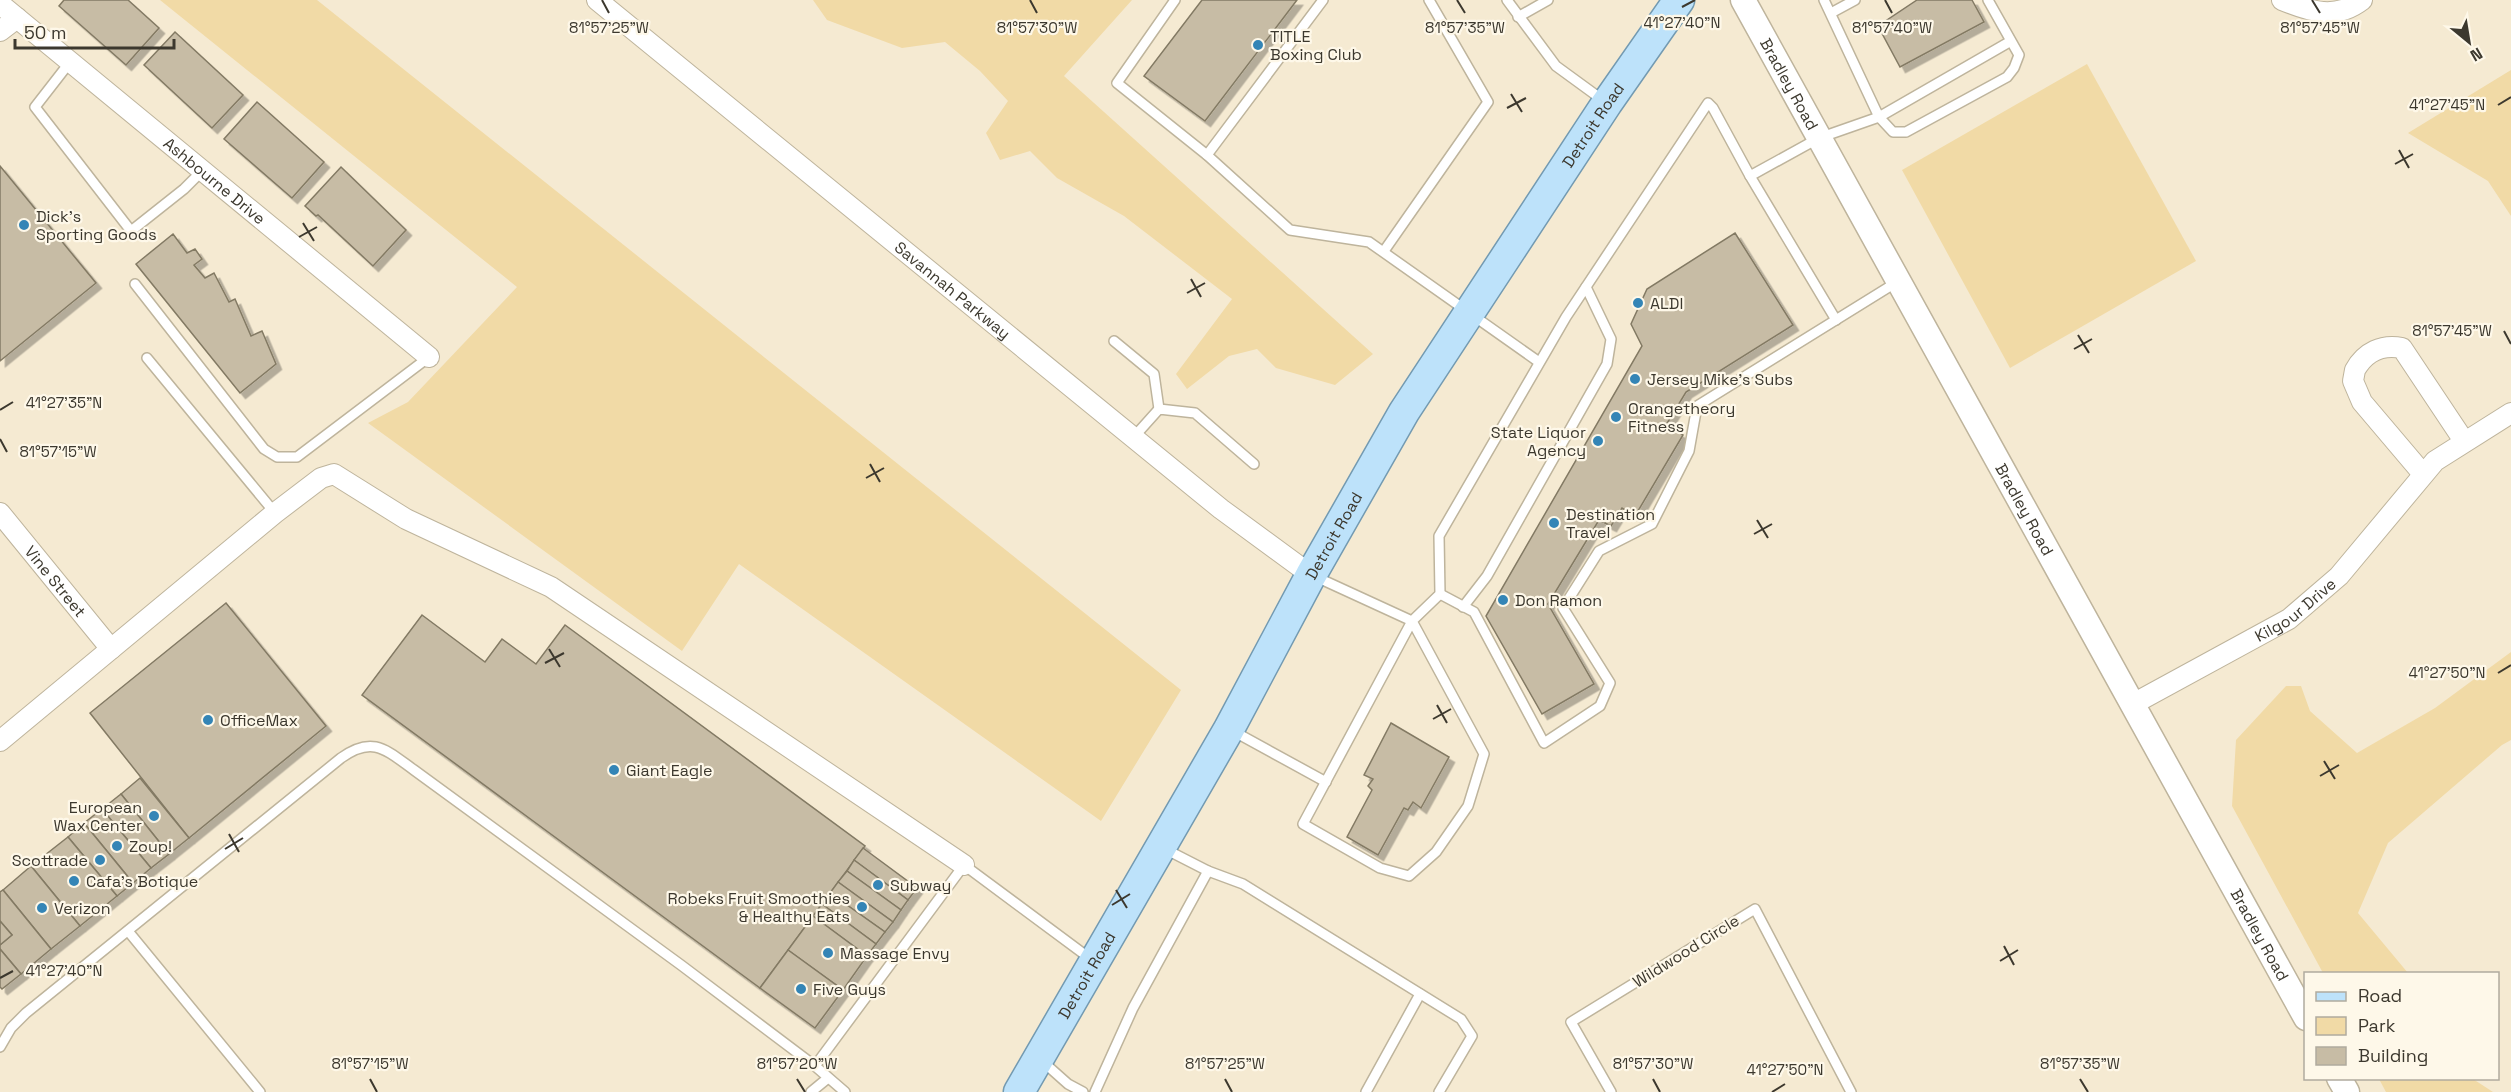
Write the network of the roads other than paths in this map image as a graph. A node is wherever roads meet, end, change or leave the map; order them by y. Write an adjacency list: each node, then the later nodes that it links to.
1 (597, 0): 39 (street, Savannah Parkway)
2 (1175, 0): 24 (lane)
3 (1323, 0): 24 (lane)
4 (1429, 0): 27 (lane)
5 (1507, 0): 16 (lane)
6 (1548, 0): 16 (lane)
7 (1680, 0): 21 (main road, Detroit Road)
8 (1743, 0): 23 (street, Bradley Road)
9 (1824, 0): 15 (lane)
10 (1856, 0): 15 (lane)
11 (1988, 0): 19 (lane)
12 (2282, 0): 13 (street)
13 (2362, 0)
14 (0, 4): 17 (street, Ashbourne Drive)
15 (1831, 14): 22 (lane)
16 (1518, 16): 21 (lane)
17 (17, 18): 18 (street); 20 (street, Ashbourne Drive)
18 (0, 31)
19 (2011, 41): 22 (lane); 22 (lane)
20 (70, 62): 25 (street, Ashbourne Drive); 25 (lane)
21 (1607, 103): 31 (main road, Detroit Road)
22 (1879, 117): 23 (lane)
23 (1819, 138): 26 (lane); 28 (street, Bradley Road)
24 (1207, 155): 27 (lane)
25 (202, 171): 34 (street, Ashbourne Drive)
26 (1750, 176): 30 (lane); 32 (lane)
27 (1384, 251): 31 (lane)
28 (1897, 282): 32 (lane); 50 (street, Bradley Road)
29 (135, 284): 34 (lane)
30 (1586, 286): 36 (lane); 47 (lane)
31 (1467, 313): 36 (lane); 45 (main road, Detroit Road)
32 (1836, 320): 47 (lane)
33 (1113, 341): 37 (lane)
34 (429, 357)
35 (147, 358): 44 (lane)
36 (1539, 362): 46 (lane)
37 (1159, 409): 39 (lane); 41 (lane)
38 (2511, 413): 40 (street, Kilgour Drive)
39 (1133, 438): 45 (street, Savannah Parkway)
40 (2464, 441): 42 (street, Kilgour Drive); 42 (street)
41 (1254, 464)
42 (2423, 474): 50 (street, Kilgour Drive)
43 (0, 513): 49 (street, Vine Street)
44 (275, 513): 49 (street); 55 (street)
45 (1311, 575): 48 (lane); 51 (main road, Detroit Road)
46 (1440, 594): 47 (lane); 48 (lane)
47 (1463, 607)
48 (1412, 621): 53 (lane); 53 (lane)
49 (111, 649): 52 (street)
50 (2133, 704): 60 (street, Bradley Road)
51 (1229, 729): 53 (lane); 54 (main road, Detroit Road)
52 (0, 741)
53 (1326, 782)
54 (1160, 846): 56 (lane); 58 (main road, Detroit Road)
55 (964, 865): 58 (lane); 63 (lane)
56 (1208, 871): 59 (lane); 70 (lane)
57 (128, 931): 61 (lane); 63 (lane); 65 (lane)
58 (1094, 962): 62 (main road, Detroit Road)
59 (1420, 994): 71 (lane); 72 (lane)
60 (2304, 1013)
61 (0, 1047)
62 (1039, 1058): 68 (main road, Detroit Road); 69 (lane)
63 (815, 1066): 64 (lane)
64 (828, 1078): 66 (lane); 67 (lane)
65 (260, 1092)
66 (811, 1092)
67 (845, 1092)
68 (1018, 1092)
69 (1083, 1092)
70 (1095, 1092)
71 (1366, 1092)
72 (1439, 1092)
73 (1611, 1092): 74 (lane, Wildwood Circle)
74 (1851, 1092)

